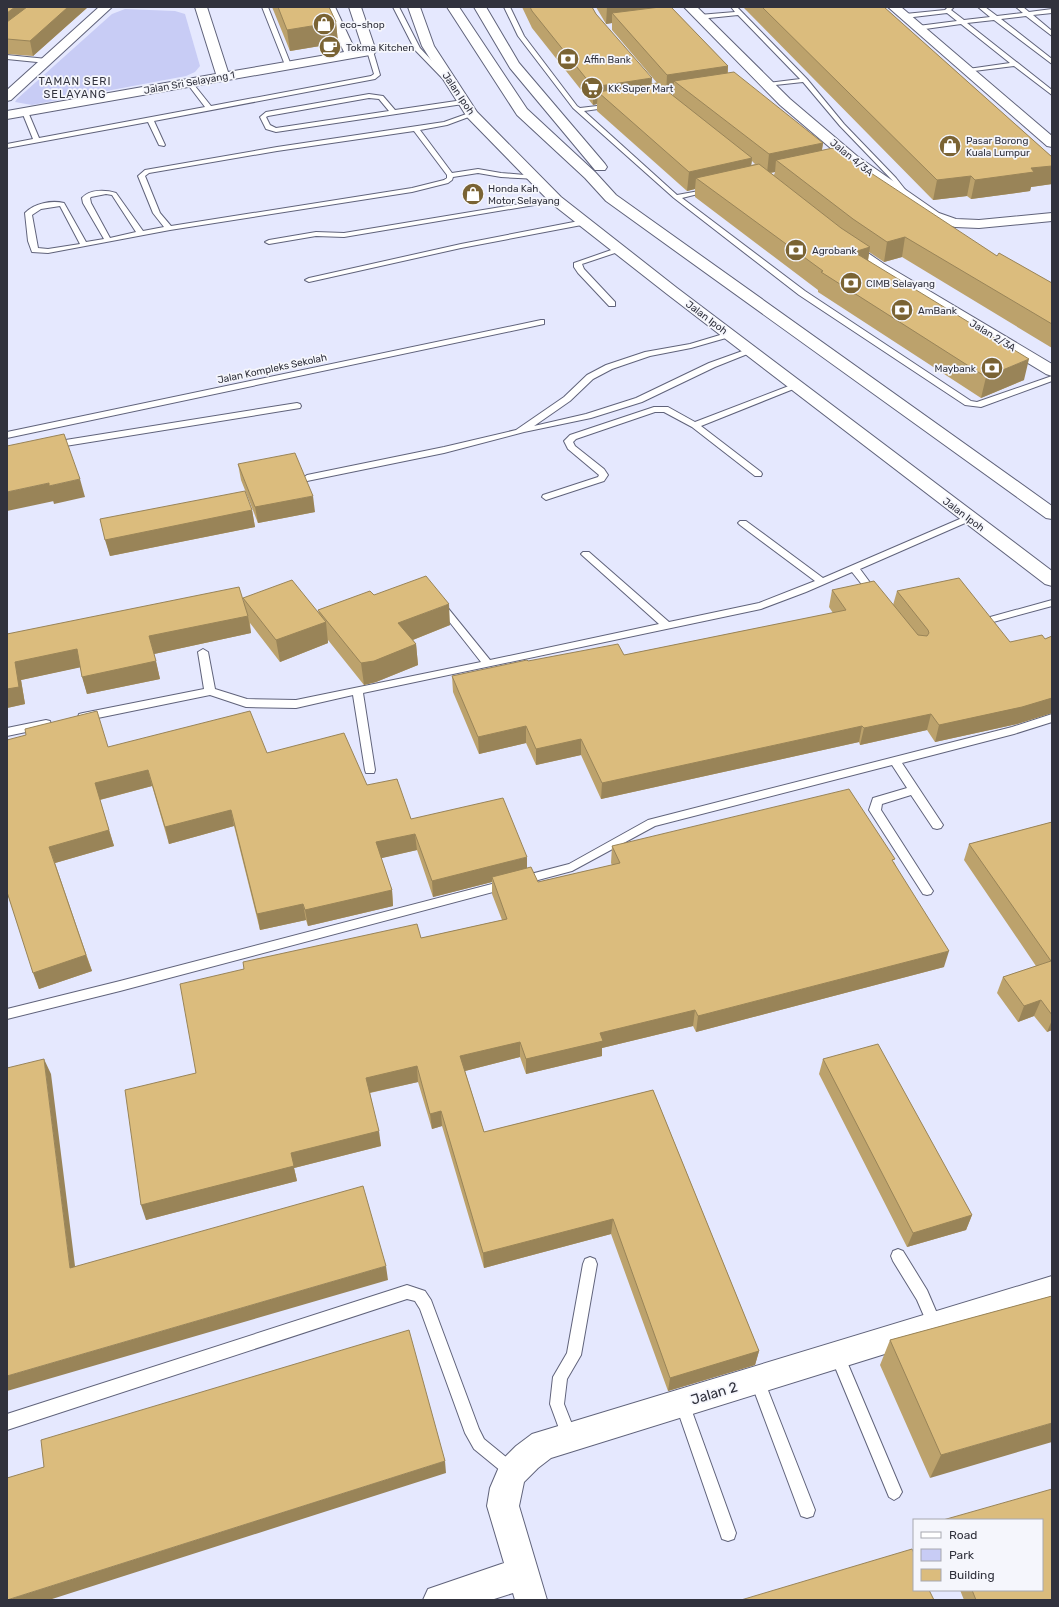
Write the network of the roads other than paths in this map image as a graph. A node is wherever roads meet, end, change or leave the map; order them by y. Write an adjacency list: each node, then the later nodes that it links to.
1 (106, 7): 28 (main road)
2 (201, 7): 33 (main road)
3 (265, 7): 31 (lane)
4 (329, 7): 26 (main road)
5 (355, 7): 25 (main road)
6 (396, 7): 37 (lane)
7 (414, 7): 37 (main road, Jalan Ipoh)
8 (452, 7): 58 (main road)
9 (480, 7): 58 (main road)
10 (507, 7): 43 (lane)
11 (734, 7): 18 (lane)
12 (894, 7): 20 (main road)
13 (981, 7): 21 (lane)
14 (1019, 7): 19 (lane)
15 (950, 9): 20 (lane); 22 (lane)
16 (1052, 11): 19 (lane)
17 (695, 12): 18 (lane); 36 (main road, Jalan 4/3A)
18 (740, 12): 34 (lane)
19 (1027, 14): 21 (lane); 24 (lane)
20 (905, 16): 23 (main road)
21 (995, 18): 22 (lane); 29 (lane)
22 (962, 22): 23 (lane); 30 (lane)
23 (918, 28): 32 (main road)
24 (1052, 34)
25 (370, 51): 26 (main road, Jalan Sri Selayang 1); 42 (lane)
26 (351, 54): 31 (main road, Jalan Sri Selayang 1)
27 (7, 57): 28 (lane)
28 (46, 61): 39 (main road)
29 (1052, 62)
30 (1017, 64): 32 (lane); 38 (lane)
31 (288, 65): 33 (main road, Jalan Sri Selayang 1)
32 (968, 71): 51 (main road)
33 (224, 76): 35 (main road, Jalan Sri Selayang 1)
34 (805, 80): 36 (lane); 60 (lane)
35 (189, 82): 42 (lane); 44 (main road, Jalan Sri Selayang 1)
36 (768, 85): 60 (main road, Jalan 4/3A)
37 (453, 86): 40 (main road, Jalan Ipoh)
38 (1052, 93)
39 (7, 97)
40 (463, 102): 45 (lane); 46 (main road, Jalan Ipoh)
41 (616, 104): 43 (lane)
42 (209, 108): 48 (lane)
43 (579, 110): 57 (lane)
44 (25, 112): 47 (main road, Jalan Sri Selayang 1); 50 (lane)
45 (394, 113): 45 (lane)
46 (472, 114): 49 (lane); 55 (main road, Jalan Ipoh)
47 (7, 115)
48 (150, 119): 50 (lane); 52 (lane)
49 (415, 128): 54 (lane); 63 (lane)
50 (37, 140): 53 (lane)
51 (1052, 143)
52 (162, 145)
53 (7, 146)
54 (450, 176): 55 (lane); 63 (lane)
55 (536, 178): 59 (main road, Jalan Ipoh)
56 (712, 189): 57 (lane)
57 (676, 197): 76 (lane)
58 (611, 198): 86 (main road)
59 (556, 200): 62 (main road, Jalan Ipoh); 67 (lane)
60 (912, 201): 61 (main road, Jalan 4/3A)
61 (1052, 217)
62 (584, 222): 69 (main road, Jalan Ipoh); 70 (lane)
63 (170, 228): 64 (lane)
64 (141, 234): 66 (lane); 66 (lane)
65 (832, 234): 75 (main road, Jalan 2/3A)
66 (108, 240): 68 (lane)
67 (269, 242)
68 (84, 245): 68 (lane)
69 (620, 250): 71 (lane); 73 (main road, Jalan Ipoh)
70 (309, 280)
71 (612, 304)
72 (541, 322): 81 (lane, Jalan Kompleks Sekolah)
73 (730, 334): 74 (main road, Jalan Ipoh); 80 (lane)
74 (752, 351): 77 (main road, Jalan Ipoh); 80 (lane)
75 (1052, 371)
76 (1052, 378)
77 (797, 386): 79 (lane); 87 (main road, Jalan Ipoh)
78 (297, 406): 82 (lane)
79 (695, 425): 83 (lane); 85 (lane)
80 (520, 432): 84 (lane)
81 (7, 435)
82 (45, 446)
83 (758, 474)
84 (307, 478)
85 (546, 497)
86 (1052, 514)
87 (969, 518): 90 (lane); 91 (main road, Jalan Ipoh)
88 (743, 523): 92 (lane)
89 (586, 554): 97 (lane)
90 (854, 568): 92 (lane); 94 (lane)
91 (1052, 580)
92 (822, 582): 97 (lane)
93 (433, 596): 99 (lane)
94 (878, 599)
95 (1052, 603): 96 (lane)
96 (986, 621)
97 (666, 625): 99 (lane)
98 (204, 652): 100 (lane)
99 (487, 663): 101 (lane)
100 (210, 691): 101 (lane); 103 (lane)
101 (358, 692): 107 (lane)
102 (1052, 718): 106 (lane)
103 (69, 720)
104 (54, 723): 105 (lane)
105 (7, 732)
106 (895, 761): 108 (lane); 111 (lane)
107 (370, 770)
108 (914, 790): 109 (lane); 110 (lane)
109 (937, 825)
110 (927, 891)
111 (7, 1014)
112 (898, 1256): 115 (lane)
113 (590, 1264): 120 (lane)
114 (1052, 1289): 115 (main road, Jalan 2)
115 (935, 1325): 116 (main road, Jalan 2)
116 (837, 1355): 117 (main road, Jalan 2); 122 (lane)
117 (756, 1380): 118 (main road, Jalan 2); 123 (lane)
118 (682, 1403): 120 (main road, Jalan 2); 124 (lane)
119 (7, 1422): 121 (lane)
120 (569, 1437): 121 (main road, Jalan 2)
121 (513, 1471): 125 (main road, Jalan 2)
122 (894, 1492)
123 (806, 1510)
124 (728, 1533)
125 (526, 1587): 126 (main road)
126 (439, 1600)

